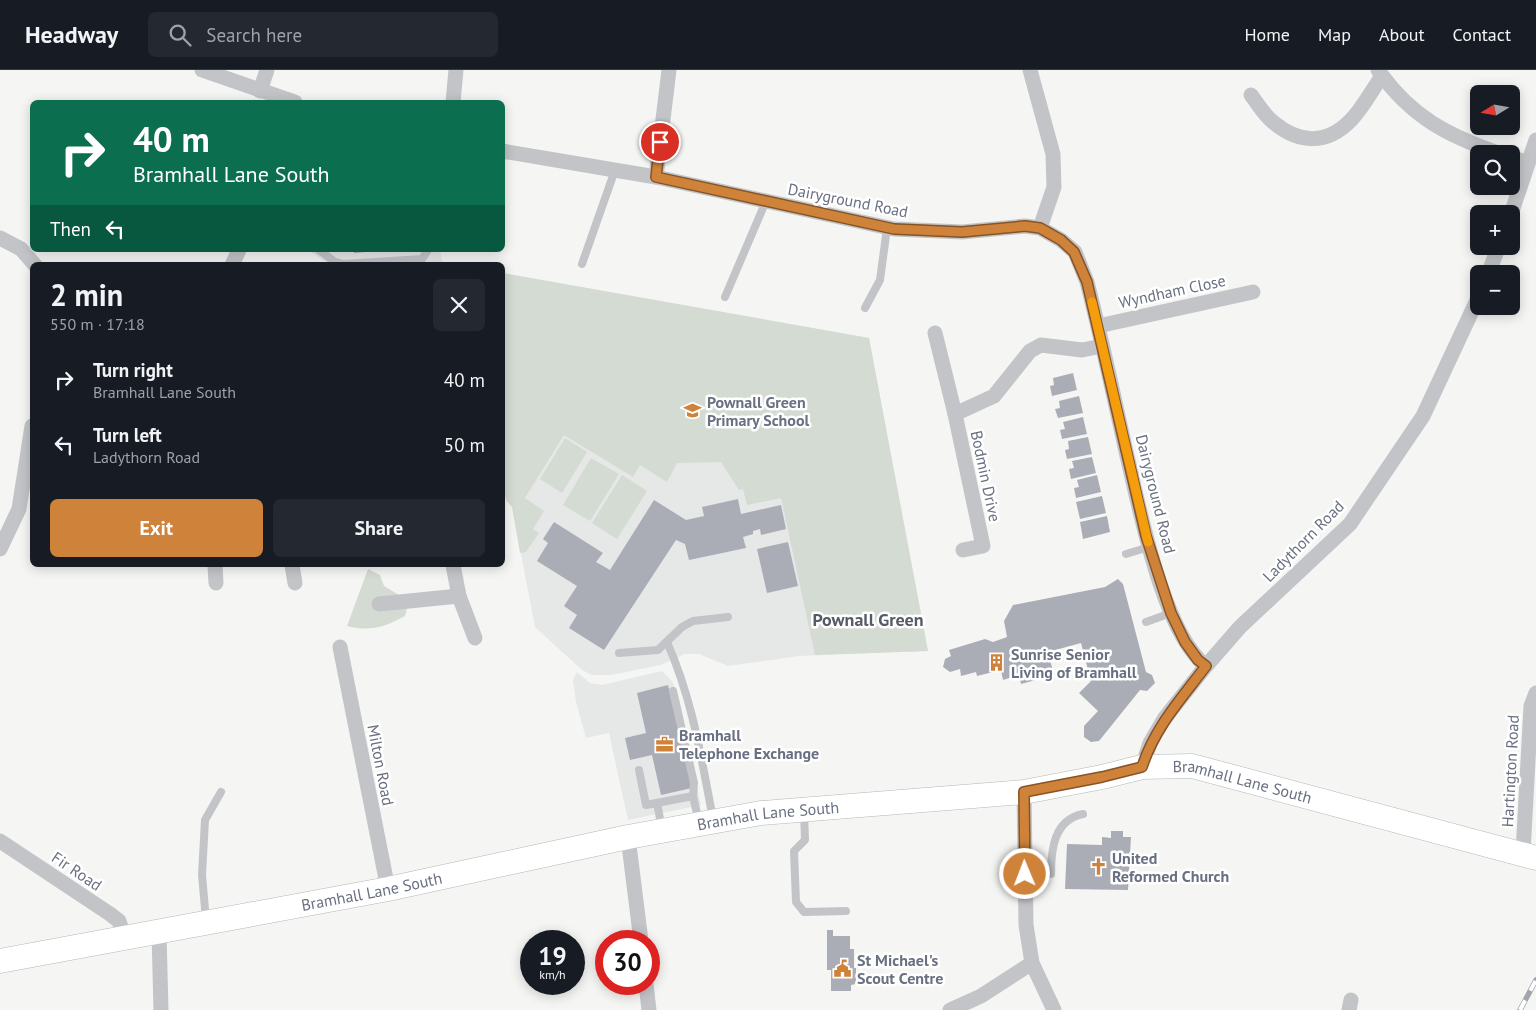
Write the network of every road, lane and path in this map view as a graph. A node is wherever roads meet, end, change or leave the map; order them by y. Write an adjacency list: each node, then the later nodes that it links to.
1 (202, 70): 7 (street)
2 (267, 70): 7 (street)
3 (456, 70): 10 (street)
4 (669, 70): 17 (street)
5 (1030, 70): 21 (street)
6 (1380, 73): 8 (street); 12 (street)
7 (260, 91): 9 (street)
8 (1251, 95)
9 (285, 100)
10 (452, 100)
11 (1536, 140): 15 (street)
12 (1475, 145)
13 (505, 152): 16 (street, Dairyground Road)
14 (1520, 160): 15 (street)
15 (1528, 163): 19 (street)
16 (615, 170): 17 (street, Dairyground Road); 28 (lane)
17 (656, 177): 18 (street, Dairyground Road)
18 (766, 201): 20 (street, Dairyground Road); 30 (lane)
19 (1514, 205)
20 (887, 228): 21 (street, Dairyground Road); 31 (lane)
21 (1040, 228): 33 (street, Dairyground Road)
22 (0, 238): 25 (street)
23 (322, 252): 26 (lane)
24 (427, 252): 27 (lane)
25 (32, 262)
26 (335, 262)
27 (375, 262)
28 (582, 264)
29 (1253, 292): 33 (street, Wyndham Close)
30 (725, 297)
31 (865, 308)
32 (1470, 315): 56 (street, Ladythorn Road)
33 (1098, 326): 35 (street, Dairyground Road)
34 (935, 332): 36 (street, Bodmin Drive)
35 (1102, 346): 36 (street, Bodmin Drive); 38 (street, Dairyground Road)
36 (955, 414): 40 (street, Bodmin Drive)
37 (30, 439): 39 (street)
38 (1149, 547): 41 (lane); 49 (street, Dairyground Road)
39 (0, 549)
40 (963, 550)
41 (1126, 554)
42 (215, 567): 45 (street)
43 (292, 567): 46 (street)
44 (453, 567): 47 (street)
45 (216, 583)
46 (295, 583)
47 (459, 596): 48 (street); 52 (street)
48 (379, 604)
49 (1171, 613): 51 (lane); 56 (street, Dairyground Road)
50 (728, 616): 53 (lane)
51 (1146, 622)
52 (475, 638)
53 (668, 642): 55 (lane); 67 (lane)
54 (340, 647): 73 (street, Milton Road)
55 (619, 653)
56 (1206, 666): 59 (street, Ladythorn Road)
57 (673, 691): 63 (lane)
58 (1536, 693): 71 (street, Hartington Road)
59 (1142, 767): 62 (main road, Bramhall Lane South); 71 (main road, Bramhall Lane South)
60 (639, 770): 64 (lane)
61 (221, 792): 75 (lane)
62 (1024, 792): 65 (main road, Bramhall Lane South); 72 (street)
63 (693, 796): 64 (lane); 67 (lane)
64 (657, 803): 68 (lane)
65 (804, 809): 67 (main road, Bramhall Lane South); 74 (lane)
66 (1083, 814): 72 (lane)
67 (706, 823): 68 (main road, Bramhall Lane South)
68 (663, 830): 69 (main road, Bramhall Lane South)
69 (628, 837): 73 (main road, Bramhall Lane South); 76 (street)
70 (0, 841): 78 (street, Fir Road)
71 (1530, 856)
72 (1025, 874): 80 (street)
73 (388, 889): 75 (main road, Bramhall Lane South)
74 (846, 911)
75 (206, 924): 77 (main road, Bramhall Lane South)
76 (640, 930)
77 (159, 932): 78 (main road, Bramhall Lane South); 82 (street)
78 (125, 939): 79 (main road, Bramhall Lane South)
79 (0, 961)
80 (1032, 963): 84 (street); 85 (street)
81 (647, 995): 83 (street)
82 (161, 1010)
83 (649, 1010)
84 (950, 1010)
85 (1054, 1010)

